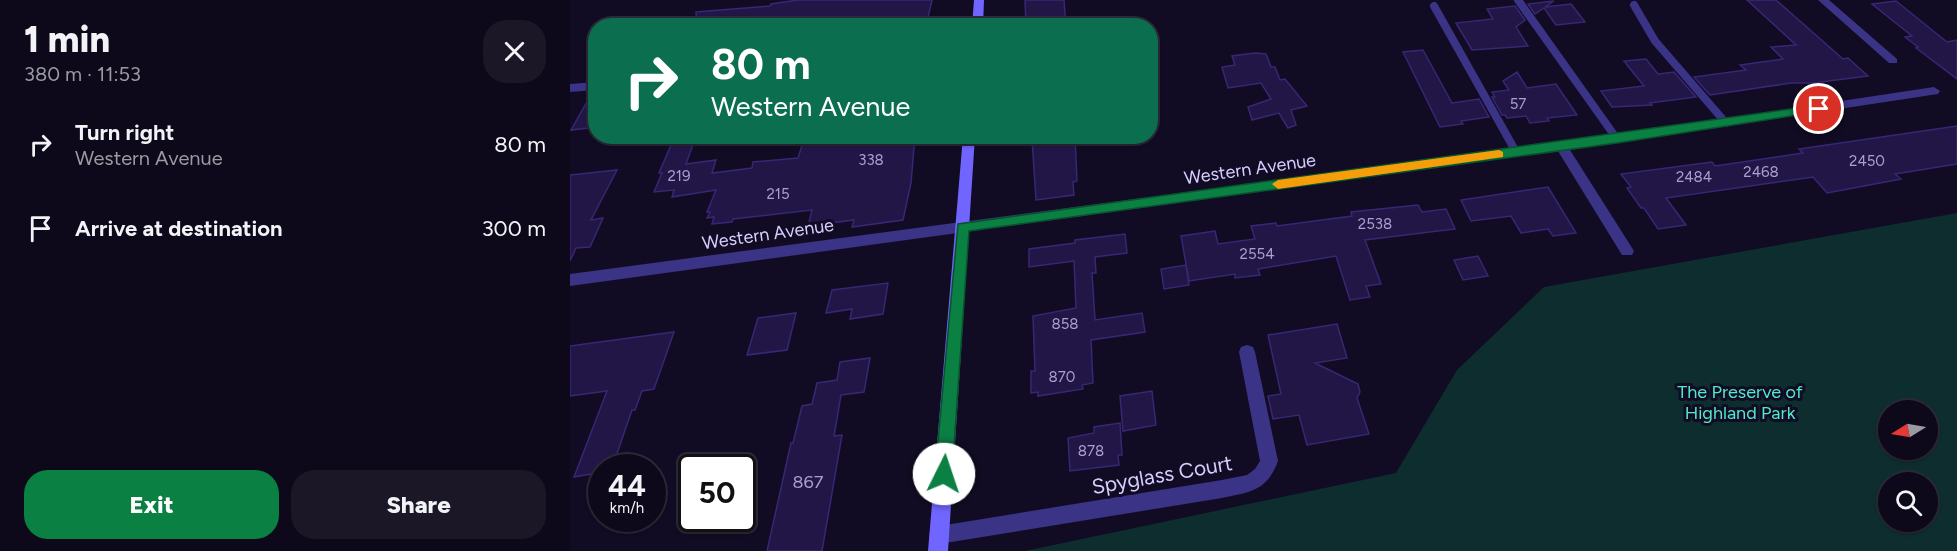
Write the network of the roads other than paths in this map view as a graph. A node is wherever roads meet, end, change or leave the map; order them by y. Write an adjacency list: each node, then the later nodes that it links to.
1 (979, 0): 6 (main road)
2 (1518, 0): 12 (lane)
3 (1823, 0): 7 (street)
4 (1634, 5): 11 (lane)
5 (1434, 6): 15 (lane)
6 (978, 18)
7 (1893, 61)
8 (588, 87): 9 (street)
9 (570, 88)
10 (1934, 91): 11 (street, Western Avenue)
11 (1726, 123): 12 (street, Western Avenue)
12 (1617, 139): 14 (street, Western Avenue)
13 (968, 144): 16 (main road)
14 (1561, 146): 15 (street, Western Avenue); 17 (street)
15 (1516, 152): 16 (street, Western Avenue)
16 (962, 227): 18 (street, Western Avenue); 20 (main road)
17 (1628, 250)
18 (570, 280)
19 (1247, 351): 20 (street, Spyglass Court)
20 (938, 543)

